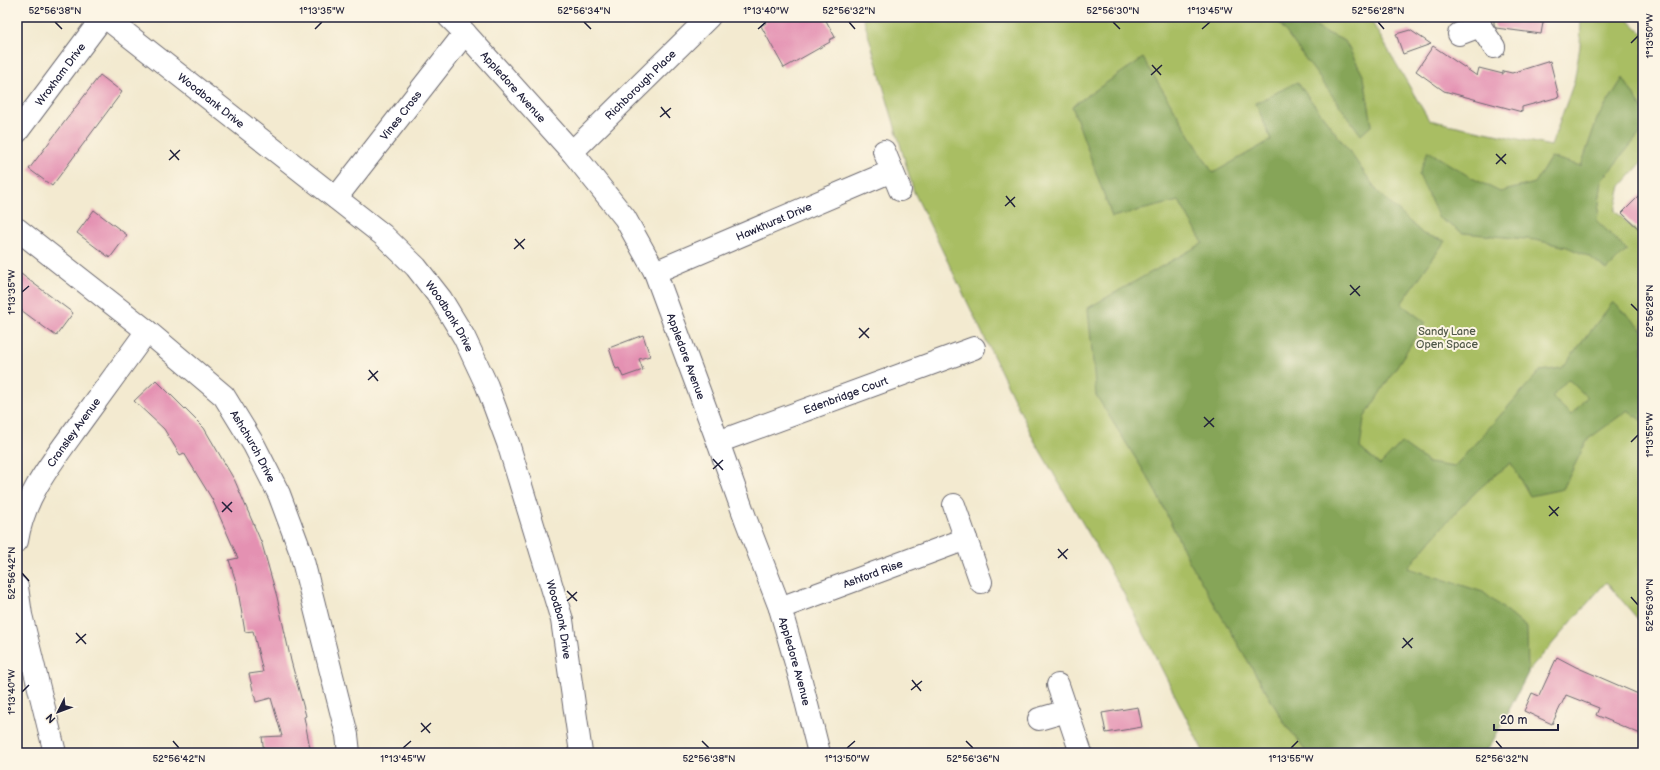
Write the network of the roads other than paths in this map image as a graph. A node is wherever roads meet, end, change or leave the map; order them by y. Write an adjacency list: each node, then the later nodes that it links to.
1 (104, 17): 8 (street, Wroxham Drive); 11 (street, Woodbank Drive)
2 (449, 17): 5 (street, Appledore Avenue)
3 (709, 17): 9 (street, Richborough Place)
4 (1480, 22): 6 (street); 7 (street)
5 (465, 33): 9 (street, Appledore Avenue); 11 (street, Vines Cross)
6 (1460, 34)
7 (1494, 47)
8 (17, 132)
9 (572, 152): 13 (street, Appledore Avenue)
10 (900, 190): 13 (street, Hawkhurst Drive)
11 (336, 198): 28 (street, Woodbank Drive)
12 (17, 230): 14 (street, Ashchurch Drive)
13 (655, 272): 16 (street, Appledore Avenue)
14 (147, 331): 19 (street, Cransley Avenue); 27 (street, Ashchurch Drive)
15 (974, 348): 16 (street, Edenbridge Court)
16 (718, 442): 22 (street, Appledore Avenue)
17 (954, 505): 18 (street)
18 (966, 539): 20 (street); 22 (street, Ashford Rise)
19 (17, 541)
20 (981, 582)
21 (17, 587): 26 (street)
22 (780, 608): 29 (street, Appledore Avenue)
23 (1058, 685): 24 (street)
24 (1067, 711): 25 (street); 30 (street)
25 (1039, 719)
26 (55, 753)
27 (349, 753)
28 (582, 753)
29 (819, 753)
30 (1081, 753)

